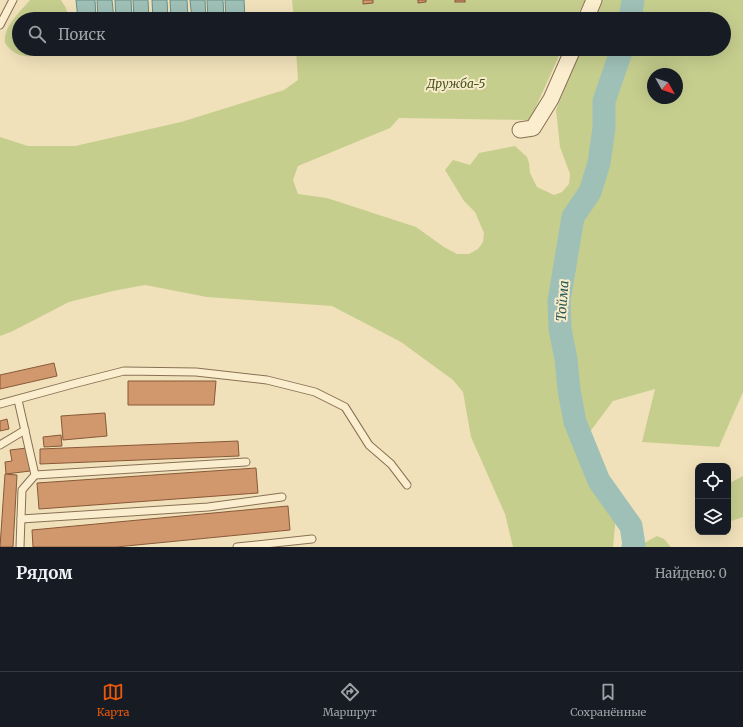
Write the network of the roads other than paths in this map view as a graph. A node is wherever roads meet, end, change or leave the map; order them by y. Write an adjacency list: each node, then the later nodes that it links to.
1 (13, 0): 4 (lane)
2 (594, 0): 3 (street)
3 (589, 12)
4 (0, 26)
5 (570, 56): 6 (street)
6 (520, 130)
7 (18, 400): 8 (lane); 9 (lane); 13 (lane)
8 (0, 404)
9 (25, 430): 10 (lane); 12 (lane)
10 (0, 445)
11 (246, 462): 12 (lane)
12 (35, 475): 15 (lane)
13 (406, 485)
14 (282, 496): 15 (lane)
15 (21, 519): 17 (lane)
16 (312, 539): 18 (lane)
17 (20, 547)
18 (237, 547)

